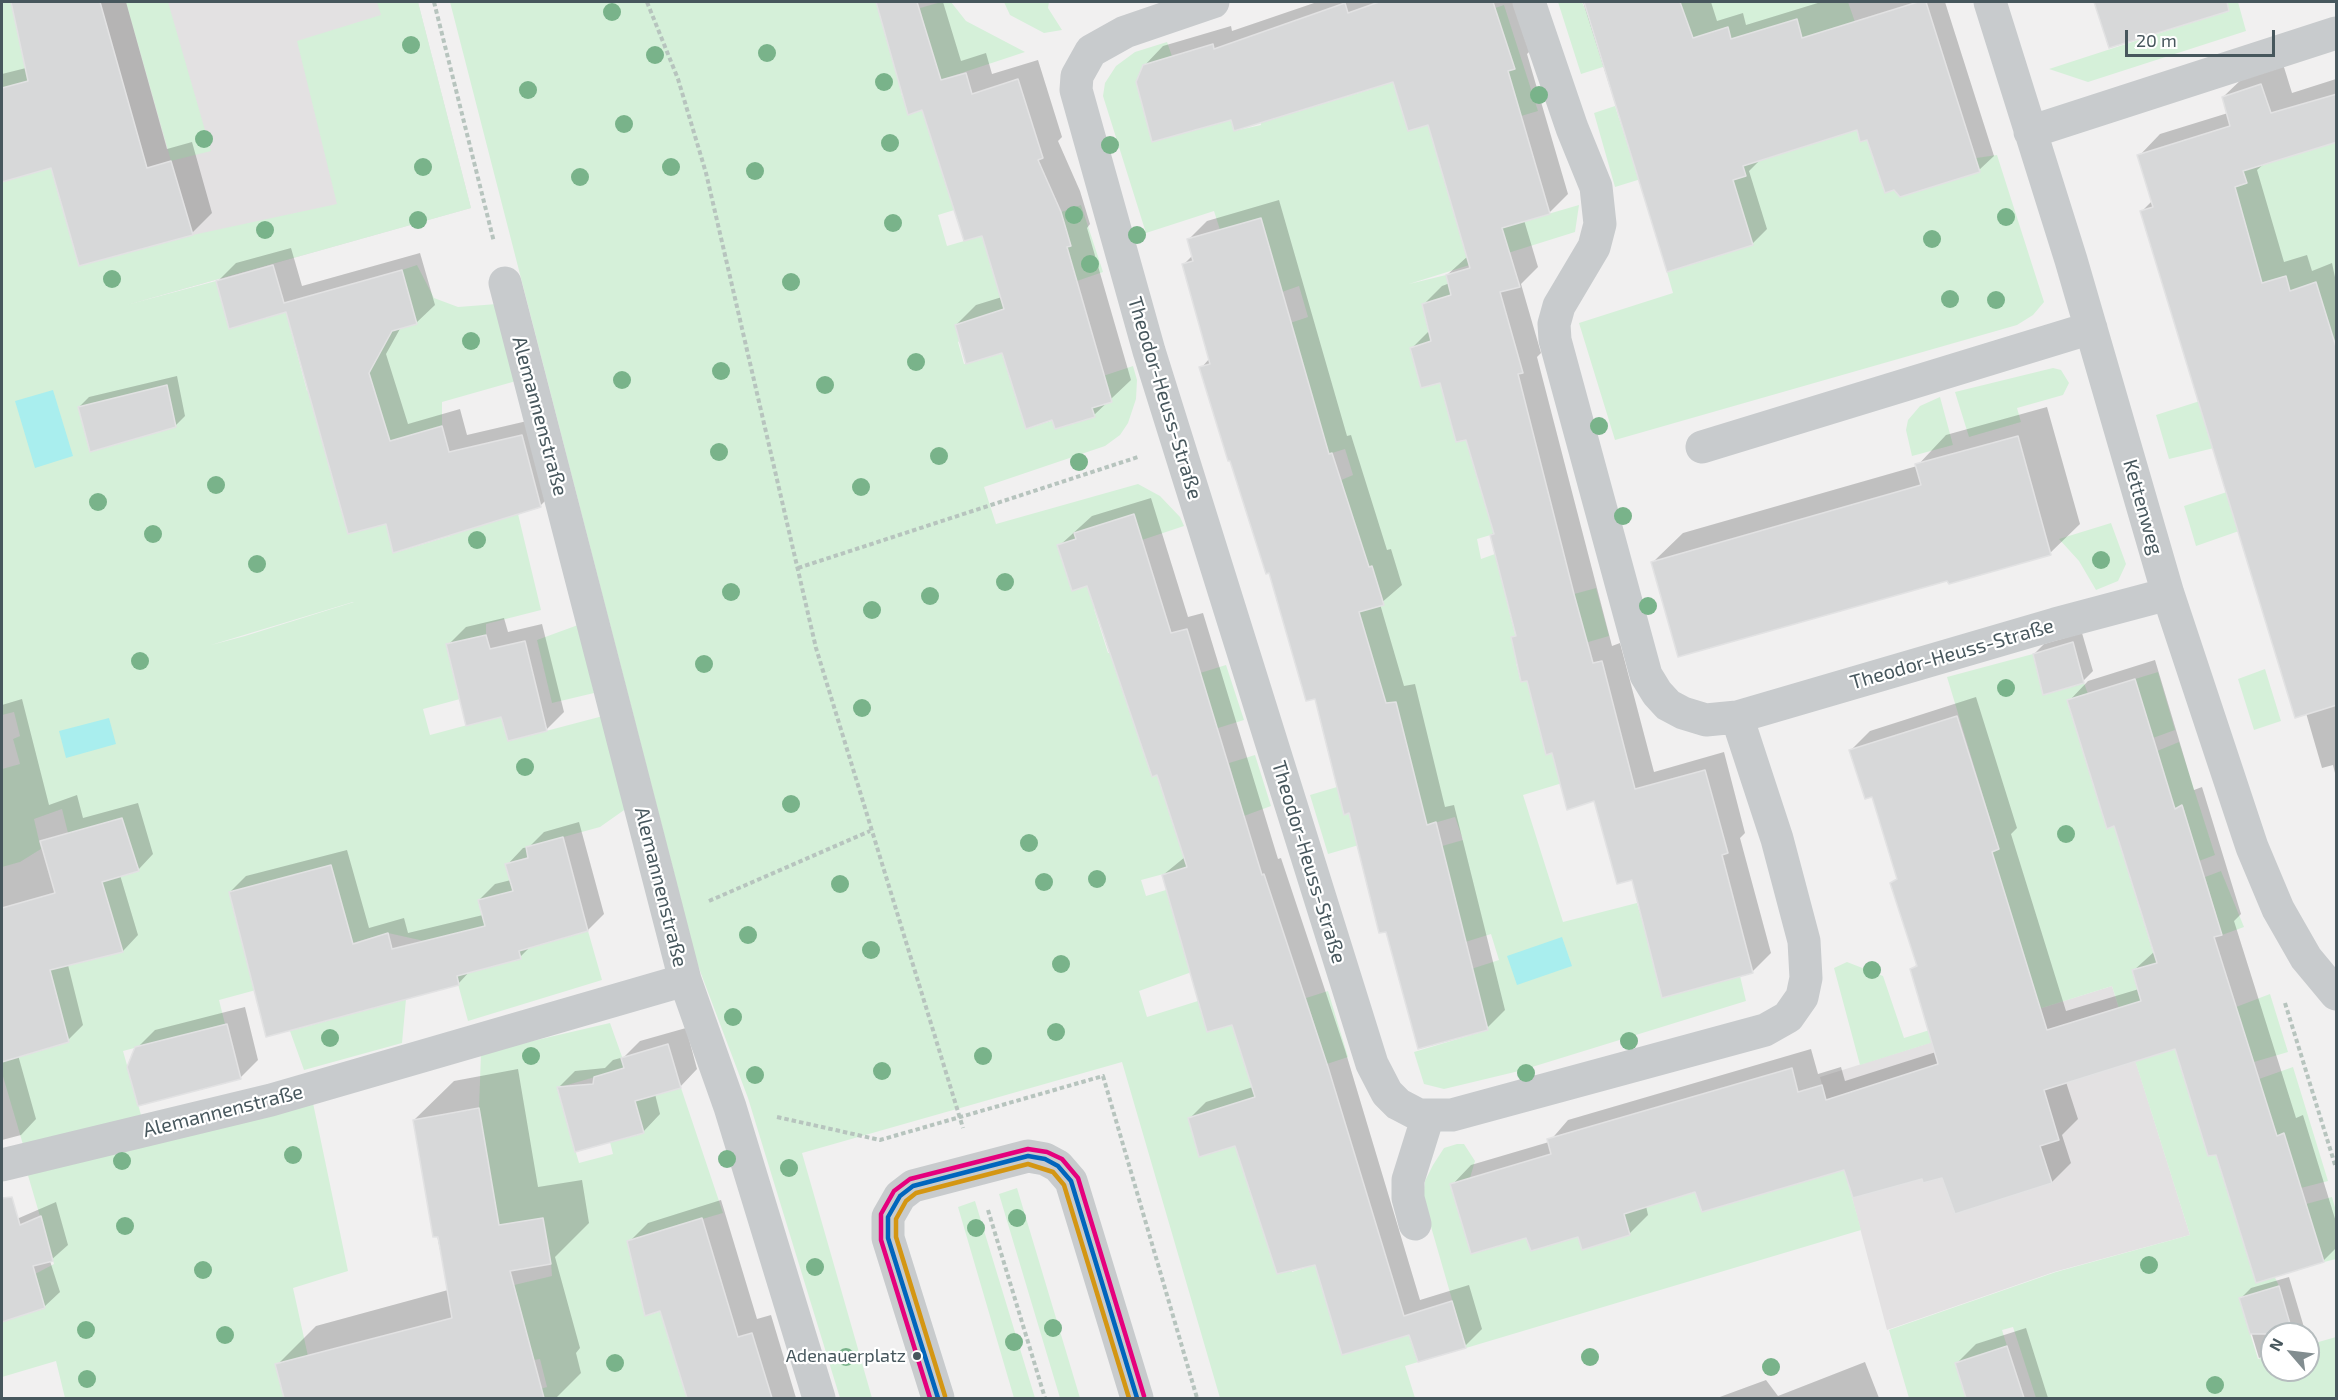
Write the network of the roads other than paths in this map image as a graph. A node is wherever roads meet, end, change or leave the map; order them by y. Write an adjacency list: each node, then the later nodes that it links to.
1 (1213, 2): 13 (street, Theodor-Heuss-Straße)
2 (1530, 2): 10 (street, Theodor-Heuss-Straße)
3 (1990, 2): 5 (street, Kettenweg)
4 (2337, 33): 5 (street)
5 (2030, 132): 7 (street, Kettenweg)
6 (505, 283): 11 (street, Alemannenstraße)
7 (2091, 328): 8 (street); 9 (street, Kettenweg)
8 (1702, 447)
9 (2168, 594): 10 (street, Theodor-Heuss-Straße); 12 (street, Kettenweg)
10 (1737, 717): 13 (street, Theodor-Heuss-Straße)
11 (685, 980): 14 (street, Alemannenstraße); 16 (street)
12 (2337, 994)
13 (1428, 1116): 15 (street)
14 (2, 1165)
15 (1414, 1224)
16 (819, 1398)
17 (938, 1398): 18 (street)
18 (1137, 1398)

